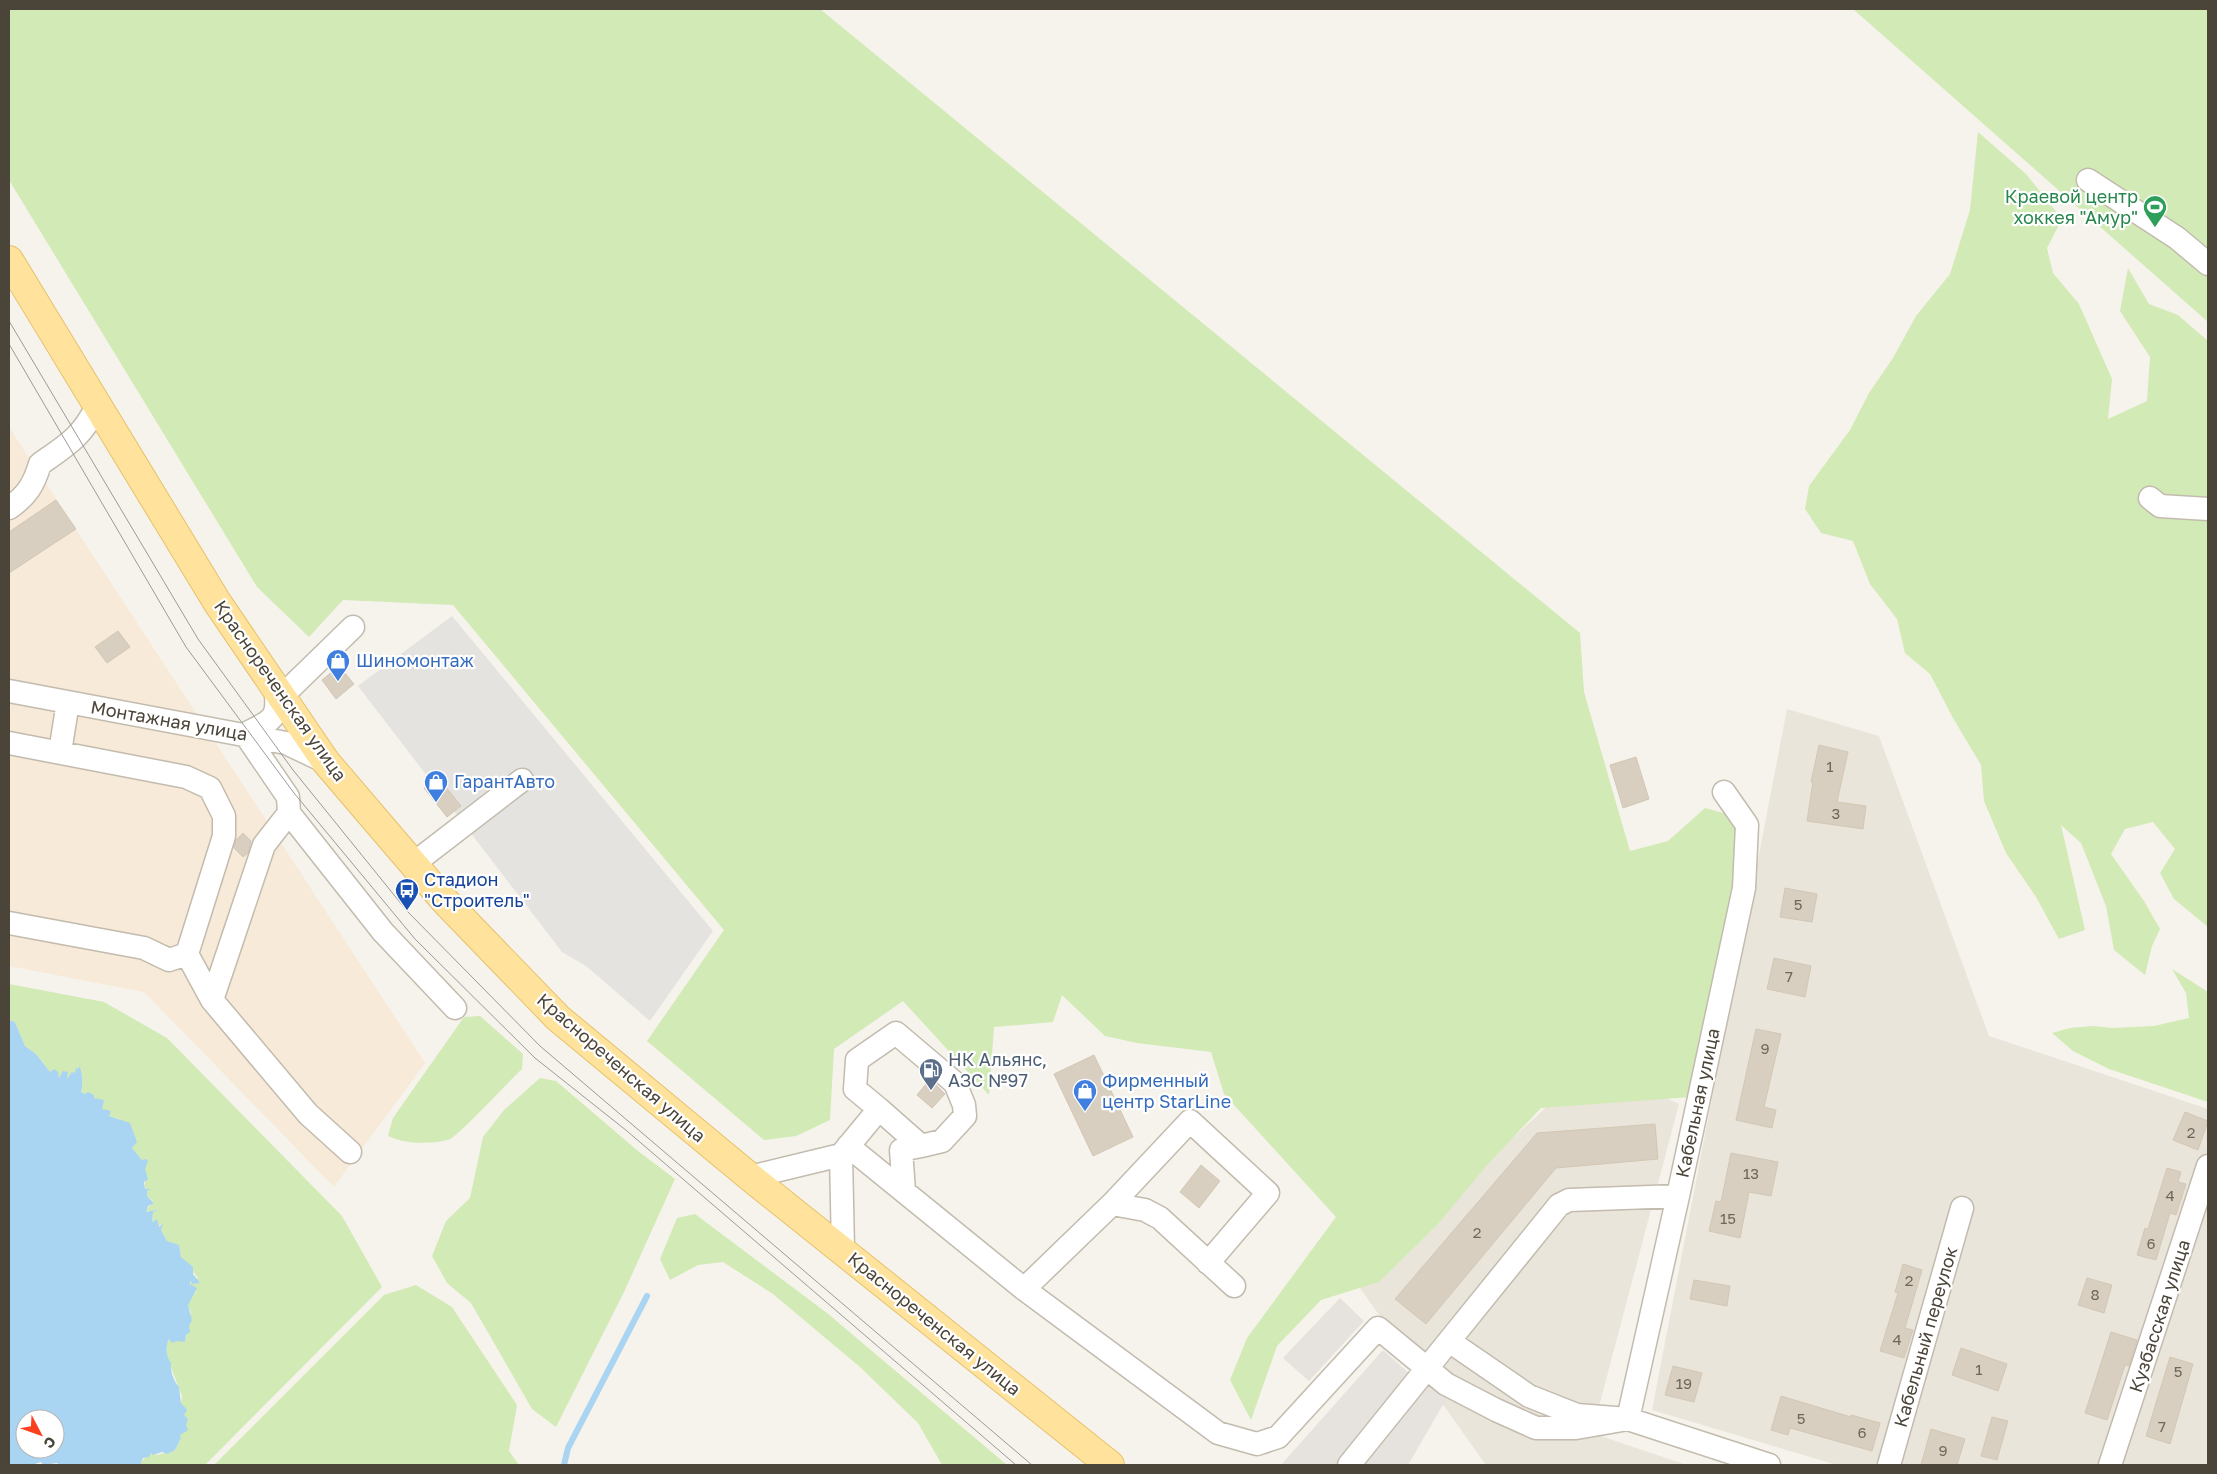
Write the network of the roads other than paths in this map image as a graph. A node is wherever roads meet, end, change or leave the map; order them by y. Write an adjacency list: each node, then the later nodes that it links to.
1 (2088, 180): 3 (street)
2 (9, 260): 4 (main road, Краснореченская улица)
3 (2208, 264)
4 (97, 406): 5 (main road, Краснореченская улица); 6 (street)
5 (117, 439): 6 (street); 12 (main road, Краснореченская улица)
6 (71, 442): 8 (street)
7 (2150, 498): 9 (street)
8 (9, 508)
9 (2208, 509)
10 (353, 627): 12 (street)
11 (9, 691): 13 (street, Монтажная улица)
12 (278, 692): 14 (street); 17 (main road, Краснореченская улица)
13 (68, 702): 14 (street, Монтажная улица); 16 (street)
14 (245, 734): 17 (street, Монтажная улица); 20 (street)
15 (9, 743): 16 (street)
16 (60, 752): 23 (street)
17 (326, 762): 21 (main road, Краснореченская улица)
18 (522, 780): 21 (street)
19 (1724, 792): 33 (street, Кабельная улица)
20 (290, 813): 24 (street); 25 (street)
21 (413, 864): 31 (main road, Краснореченская улица)
22 (9, 923): 23 (street)
23 (187, 954): 24 (street)
24 (212, 1000): 29 (street)
25 (454, 1008)
26 (879, 1110): 27 (street); 27 (street); 28 (street)
27 (921, 1146): 32 (street)
28 (845, 1150): 31 (street); 32 (street); 37 (street)
29 (350, 1152)
30 (2208, 1166): 36 (street, Кузбасская улица)
31 (750, 1177): 37 (main road, Краснореченская улица)
32 (904, 1191): 40 (street)
33 (1678, 1196): 41 (street); 43 (street, Кабельная улица)
34 (1112, 1204): 38 (street); 38 (street); 40 (street)
35 (1962, 1208): 47 (street, Кабельный переулок)
36 (2201, 1216): 48 (street, Кузбасская улица)
37 (843, 1250): 44 (main road, Краснореченская улица)
38 (1208, 1262): 39 (street)
39 (1234, 1286)
40 (1024, 1289): 42 (street)
41 (1450, 1341): 42 (street); 43 (street)
42 (1427, 1369): 43 (street); 45 (street)
43 (1628, 1419): 46 (street)
44 (1110, 1465)
45 (1349, 1465)
46 (1769, 1465)
47 (1890, 1465)
48 (2110, 1465)

